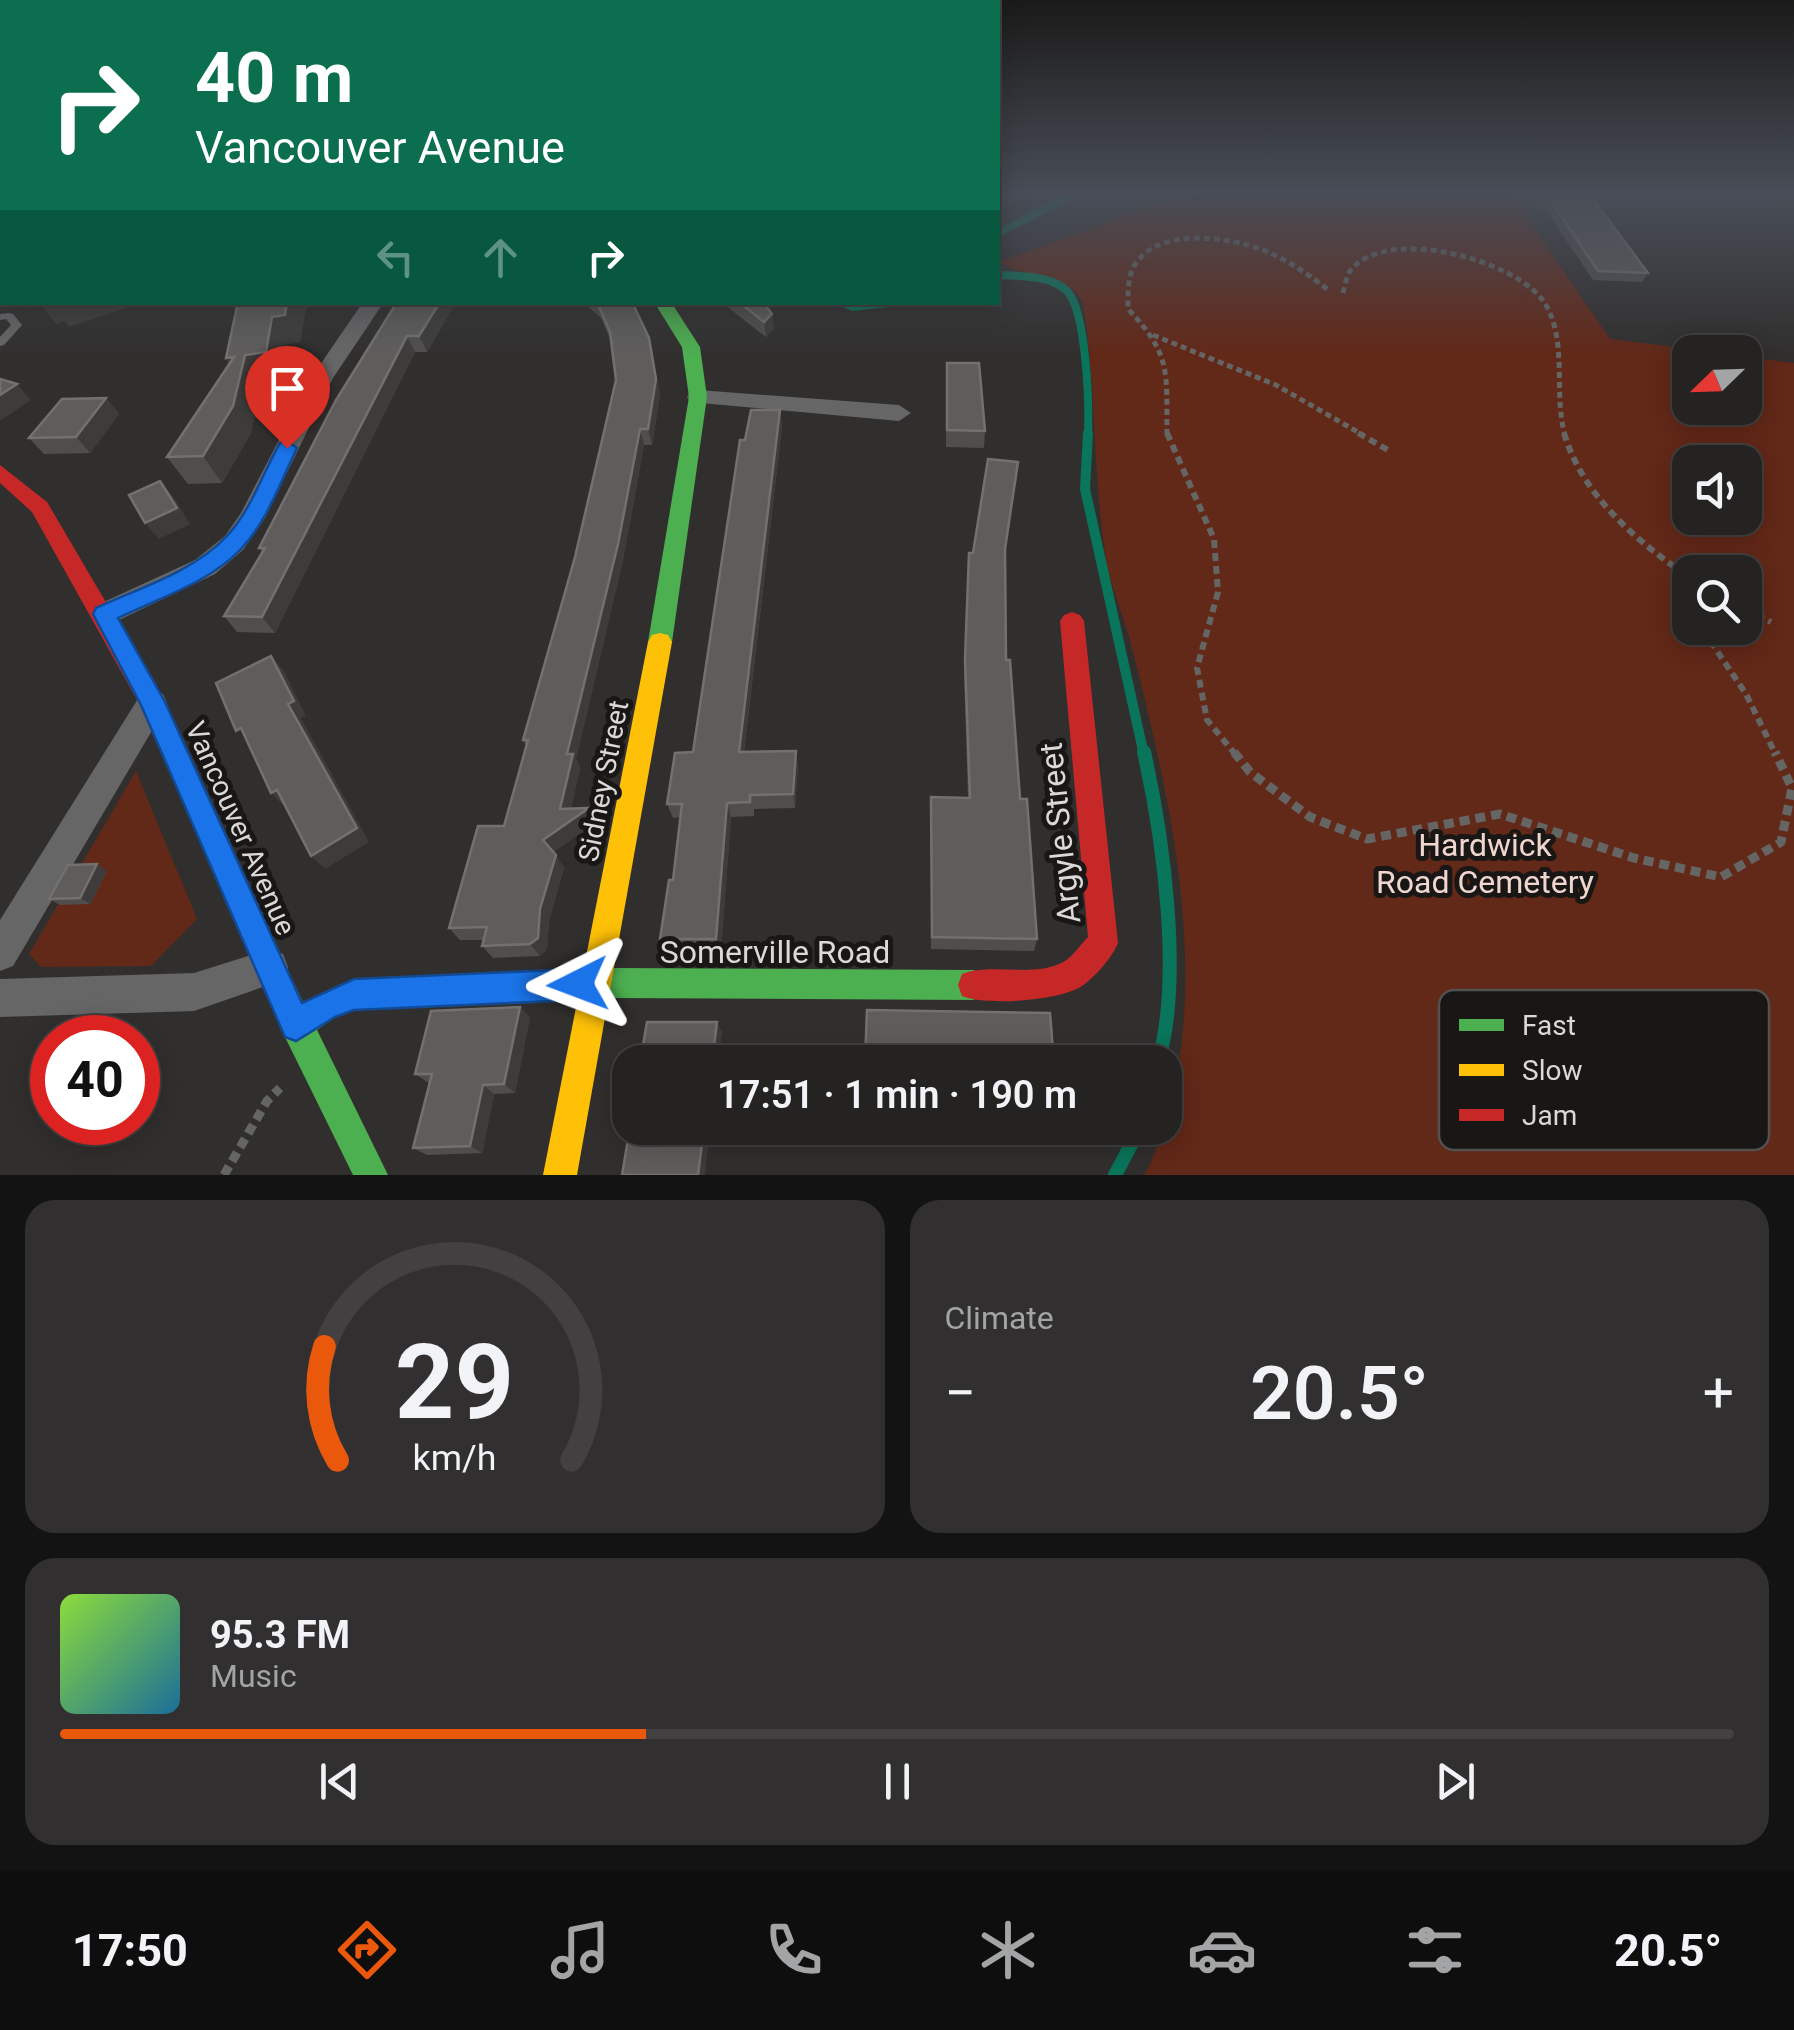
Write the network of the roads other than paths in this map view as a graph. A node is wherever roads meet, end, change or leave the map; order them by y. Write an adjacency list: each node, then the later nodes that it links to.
1 (372, 305): 8 (street)
2 (664, 305): 5 (street, Sidney Street)
3 (0, 317): 4 (lane)
4 (0, 344)
5 (698, 397): 6 (street); 13 (street, Sidney Street)
6 (899, 413)
7 (0, 472): 8 (street, Vancouver Avenue)
8 (104, 614): 10 (street, Vancouver Avenue)
9 (1072, 621): 14 (street, Argyle Street)
10 (152, 702): 11 (street); 12 (street, Vancouver Avenue)
11 (0, 953)
12 (270, 967): 15 (street); 16 (street, Vancouver Avenue)
13 (595, 984): 14 (street, Somerville Road); 16 (street, Somerville Road); 18 (street, Sidney Street)
14 (1021, 985)
15 (0, 998)
16 (296, 1026): 17 (street, Vancouver Avenue)
17 (371, 1175)
18 (560, 1175)

